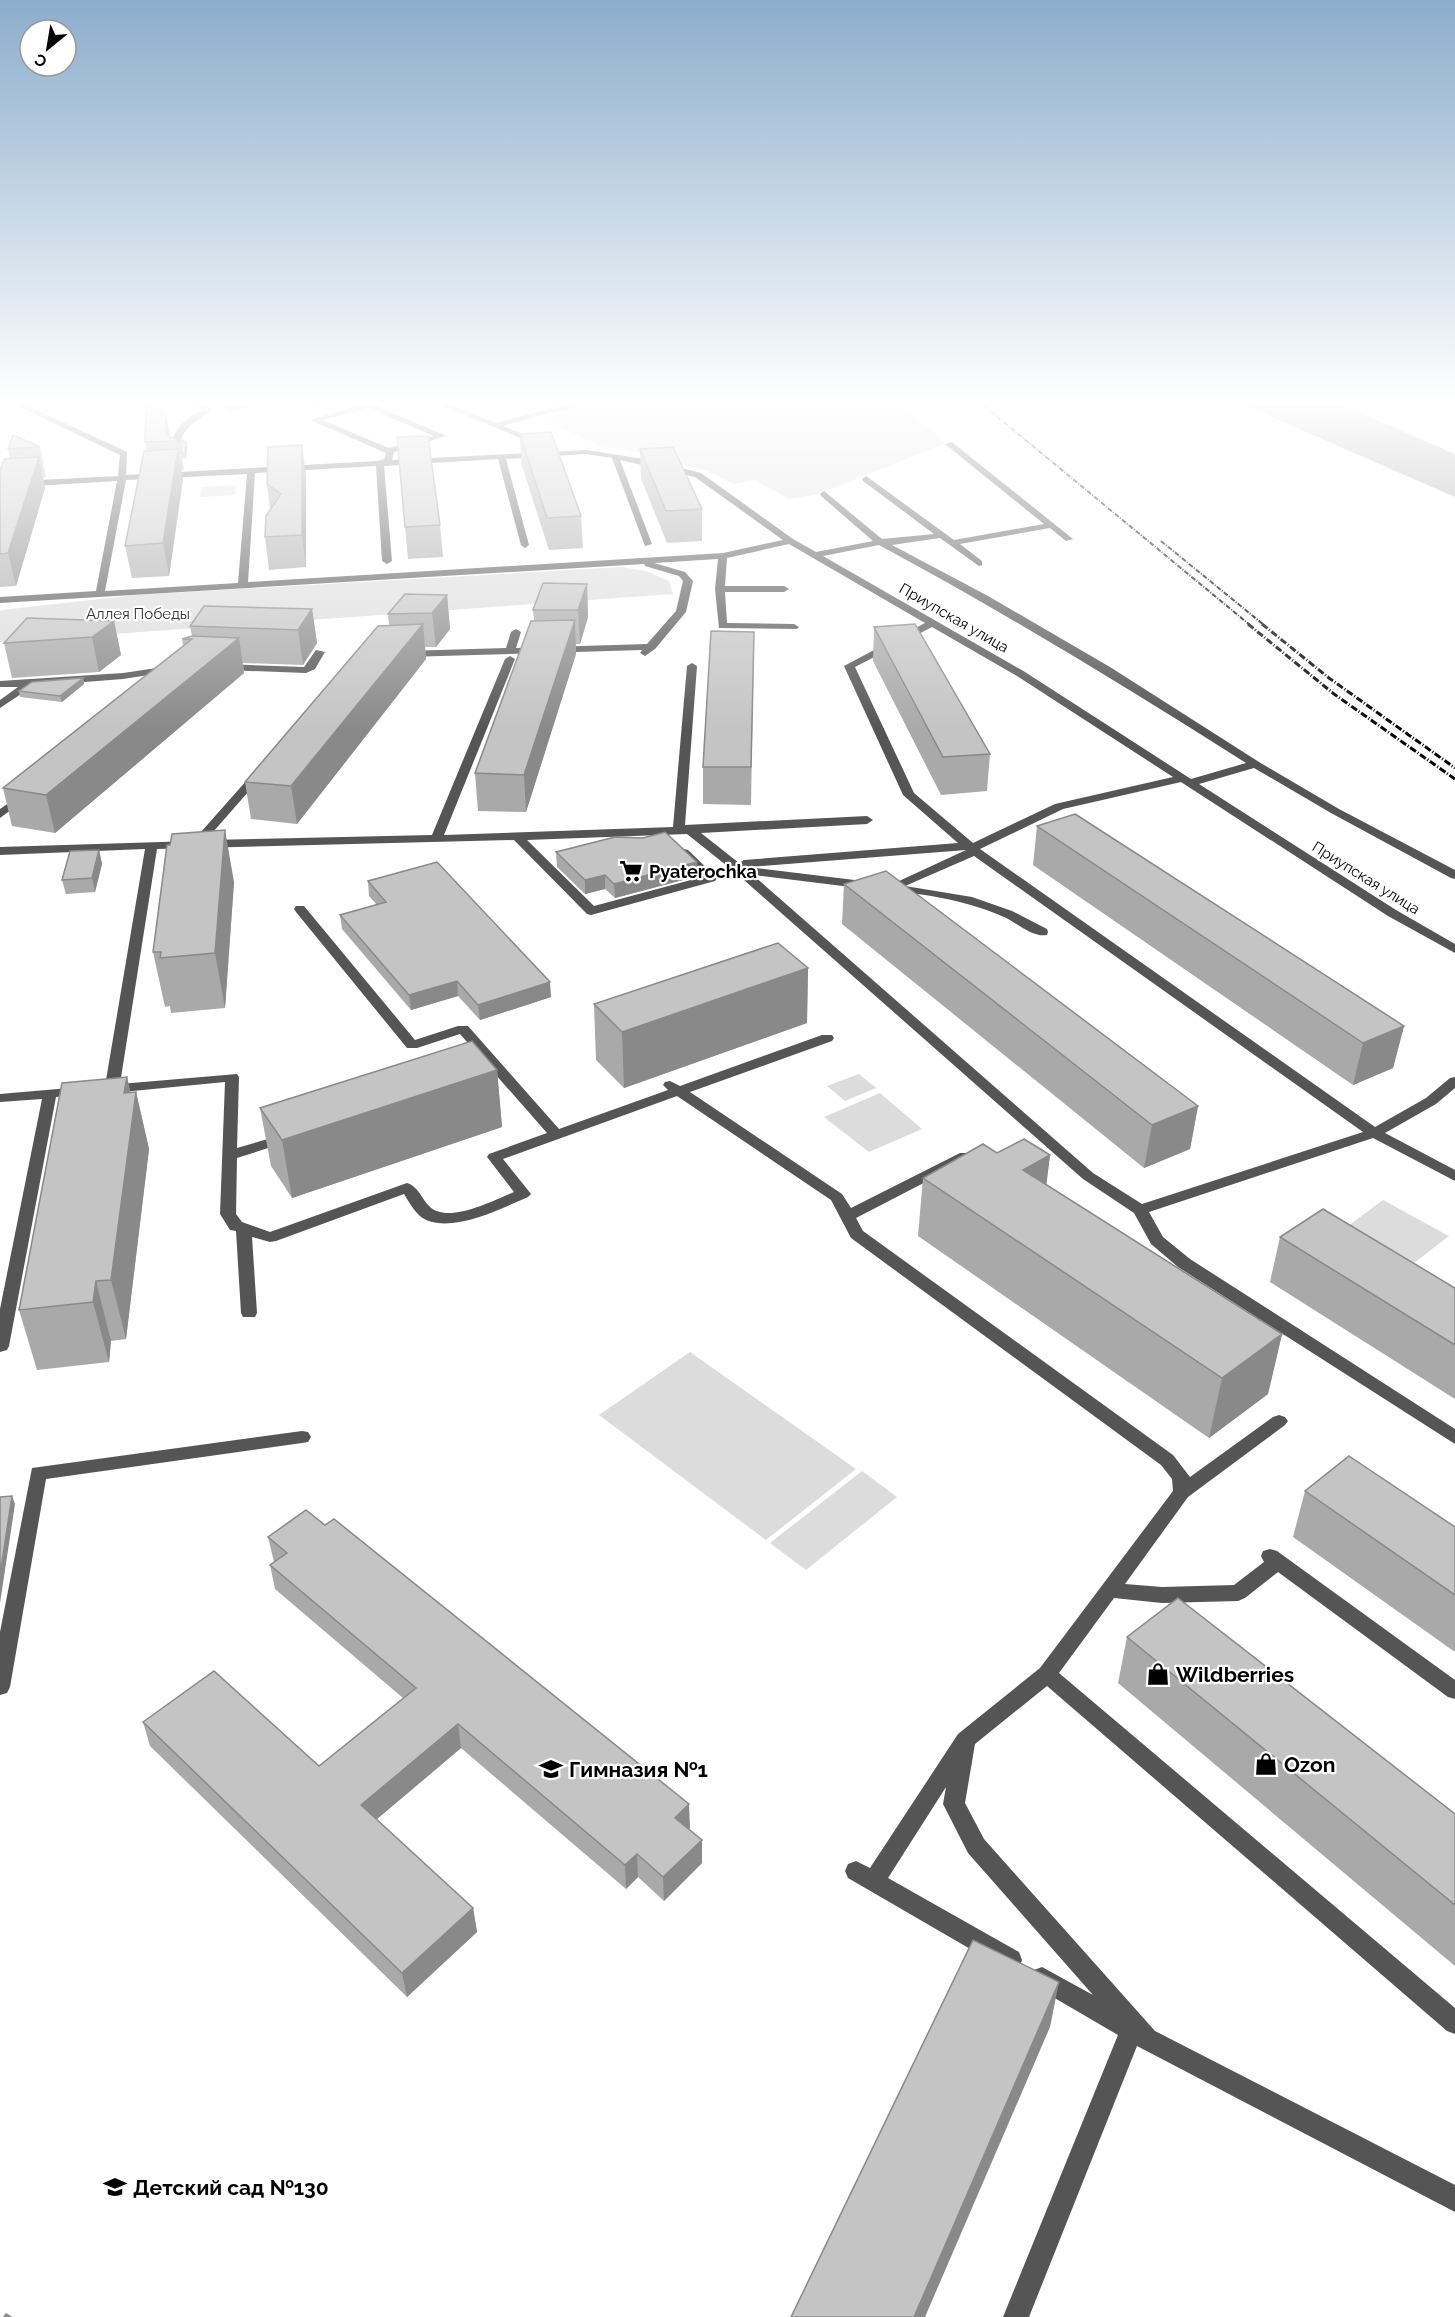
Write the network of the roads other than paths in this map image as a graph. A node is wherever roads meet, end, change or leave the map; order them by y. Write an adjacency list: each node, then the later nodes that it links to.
1 (115, 513): 26 (street)
2 (247, 513): 23 (street)
3 (384, 513): 21 (street)
4 (516, 513): 17 (street)
5 (636, 513): 16 (street)
6 (752, 513): 13 (street, Приупская улица)
7 (846, 513): 14 (street)
8 (913, 513): 11 (street)
9 (1037, 513): 10 (street)
10 (1052, 525): 12 (street); 15 (street)
11 (943, 535): 14 (street); 15 (street)
12 (1069, 539)
13 (790, 540): 18 (street, Приупская улица); 19 (street)
14 (880, 542): 18 (street); 40 (street)
15 (953, 543): 22 (street)
16 (648, 544)
17 (525, 545)
18 (816, 555): 28 (street, Приупская улица)
19 (723, 556): 20 (street); 24 (street)
20 (633, 560): 23 (street); 33 (street)
21 (387, 561)
22 (980, 562)
23 (243, 584): 26 (street)
24 (720, 589): 25 (street); 29 (street)
25 (784, 589)
26 (100, 593): 27 (street)
27 (0, 600)
28 (933, 623): 42 (street, Приупская улица); 52 (street)
29 (794, 627)
30 (516, 632): 33 (street)
31 (320, 652): 34 (street)
32 (396, 654): 33 (street)
33 (510, 655): 49 (street)
34 (209, 666)
35 (692, 666): 46 (street)
36 (184, 668): 37 (street)
37 (30, 683): 38 (street); 39 (street)
38 (0, 684)
39 (0, 705)
40 (1255, 764): 42 (street); 55 (street)
41 (265, 766): 50 (street)
42 (1185, 780): 52 (street); 59 (street, Приупская улица)
43 (36, 786): 44 (street)
44 (0, 815)
45 (867, 820): 46 (street)
46 (683, 829): 47 (street); 54 (street)
47 (659, 831): 48 (street); 48 (street)
48 (518, 837): 49 (street)
49 (436, 839): 50 (street)
50 (196, 845): 51 (street)
51 (151, 846): 53 (street); 63 (street)
52 (972, 848): 54 (street); 56 (street); 67 (street)
53 (0, 851)
54 (737, 868): 56 (street); 73 (street)
55 (1455, 876)
56 (890, 888): 58 (street)
57 (300, 909): 68 (street)
58 (1042, 932)
59 (1455, 949)
60 (827, 1038): 62 (street)
61 (1455, 1081): 67 (street)
62 (674, 1087): 68 (street); 74 (street)
63 (112, 1089): 64 (street); 71 (street)
64 (51, 1093): 65 (street); 77 (street)
65 (0, 1098)
66 (299, 1133): 71 (street)
67 (1374, 1133): 70 (street); 72 (street); 73 (street)
68 (556, 1134): 75 (street)
69 (979, 1149): 74 (street)
70 (1389, 1153)
71 (230, 1155): 75 (street)
72 (1455, 1176)
73 (1140, 1210): 80 (street)
74 (847, 1216): 81 (street)
75 (244, 1231): 76 (street)
76 (249, 1313)
77 (1, 1346)
78 (1280, 1421): 81 (street)
79 (302, 1437): 84 (street)
80 (1455, 1438)
81 (1182, 1492): 82 (street)
82 (1110, 1590): 83 (street); 85 (street)
83 (1047, 1674): 86 (street); 87 (street)
84 (0, 1687)
85 (1455, 1691)
86 (965, 1740): 88 (street); 88 (street)
87 (1455, 2023)
88 (1140, 2034): 89 (street); 90 (street)
89 (1455, 2199)
90 (1016, 2317)

